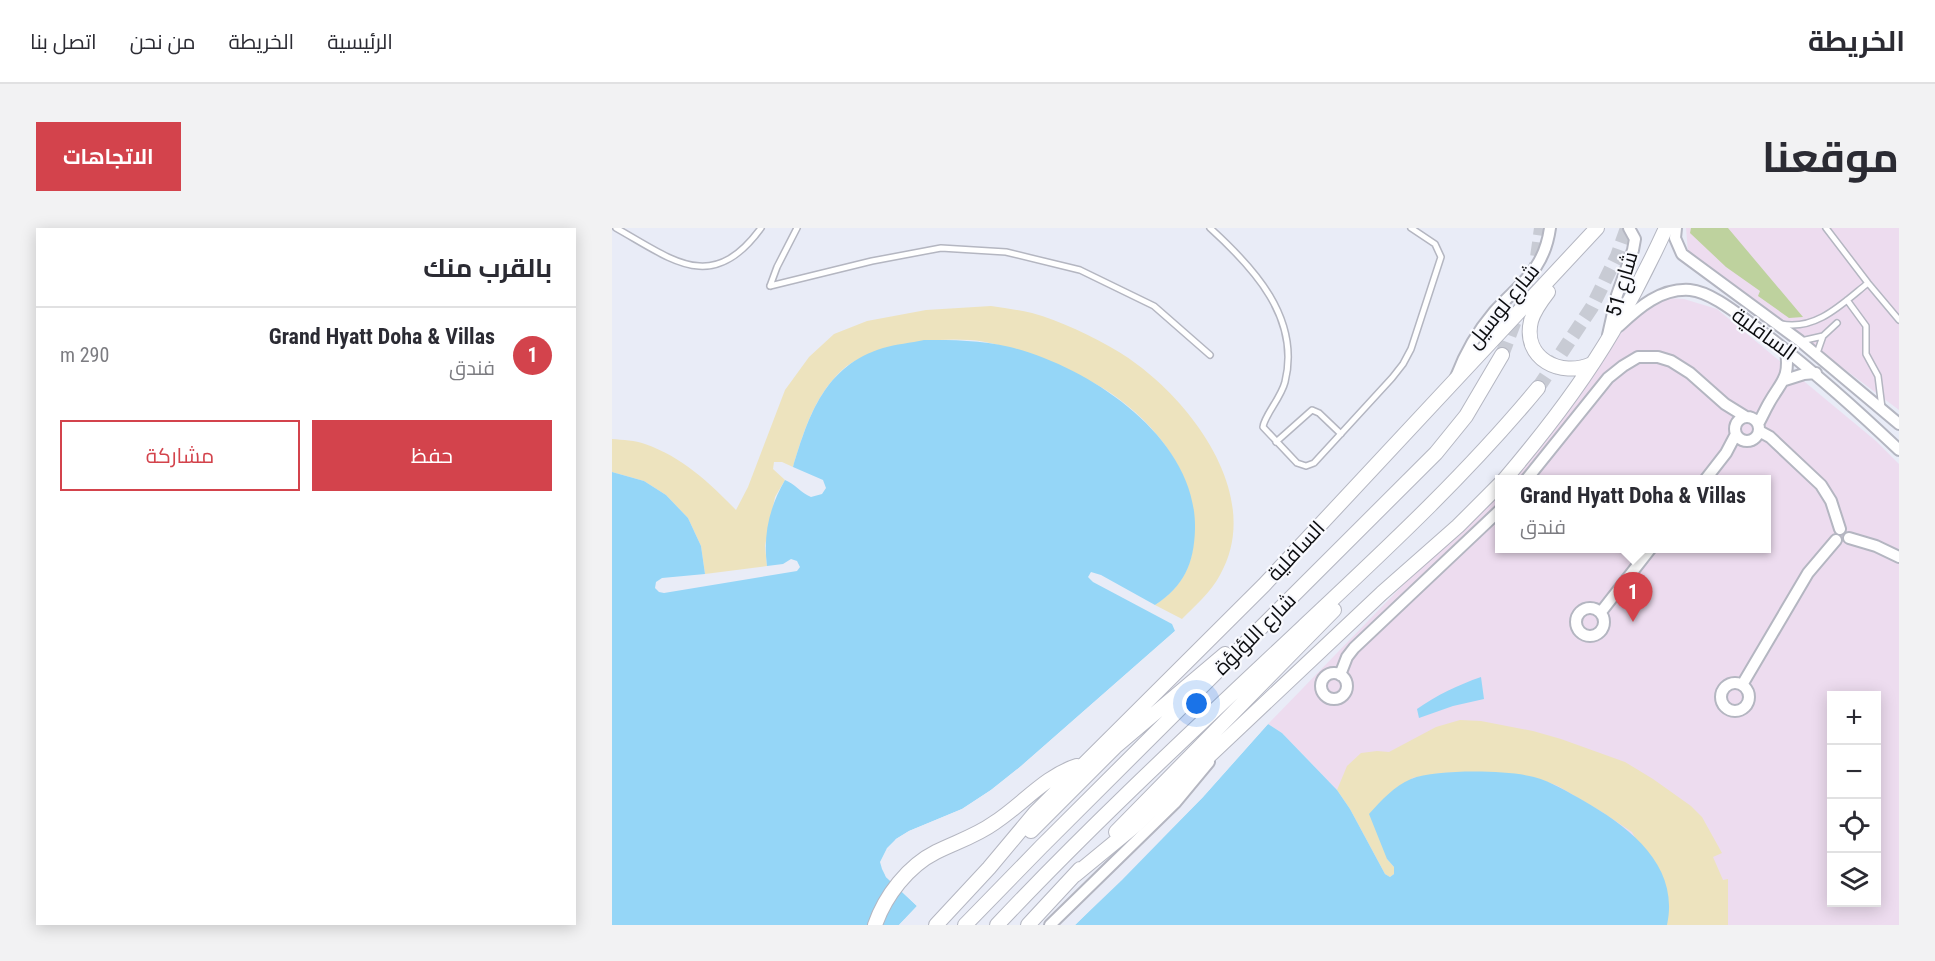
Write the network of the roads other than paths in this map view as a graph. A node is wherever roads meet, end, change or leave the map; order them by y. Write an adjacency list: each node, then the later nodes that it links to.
1 (616, 228): 2 (lane)
2 (761, 228)
3 (798, 228): 22 (lane)
4 (1210, 228): 34 (lane)
5 (1411, 228): 33 (lane)
6 (1550, 228): 28 (street, شارع لوسيل)
7 (1597, 228): 12 (main road, السافلية)
8 (1629, 228): 18 (street, شارع 51)
9 (1666, 228): 18 (main road, السافلية)
10 (1676, 228): 16 (street, السافلية)
11 (1827, 228): 13 (lane)
12 (1574, 253): 25 (main road); 28 (main road, السافلية)
13 (1868, 283): 14 (lane); 15 (lane)
14 (1847, 300): 16 (lane); 30 (lane)
15 (1899, 320)
16 (1776, 323): 20 (street, السافلية)
17 (1838, 323): 19 (lane)
18 (1609, 336): 21 (street, السافلية); 25 (main road, السافلية)
19 (1823, 336): 20 (lane); 24 (lane)
20 (1800, 341): 24 (street, السافلية)
21 (1786, 350): 26 (street, السافلية); 27 (street)
22 (1210, 355)
23 (1502, 355): 47 (main road, شارع اللؤلؤة)
24 (1816, 356): 30 (street, السافلية)
25 (1592, 364): 36 (main road, السافلية)
26 (1816, 373): 27 (street); 35 (street, السافلية)
27 (1785, 380): 32 (street)
28 (1453, 384): 52 (main road, السافلية)
29 (1538, 387): 46 (main road, شارع اللؤلؤة)
30 (1882, 409): 31 (street, السافلية)
31 (1899, 424)
32 (1748, 428): 37 (street); 38 (street); 41 (street)
33 (1341, 434): 34 (lane); 34 (lane)
34 (1276, 442)
35 (1899, 450)
36 (1508, 475)
37 (1530, 475)
38 (1709, 475)
39 (1495, 489): 51 (main road)
40 (1495, 515): 49 (street)
41 (1840, 529): 42 (street); 43 (street)
42 (1849, 538): 43 (street); 45 (street)
43 (1836, 540): 50 (street)
44 (1648, 553): 48 (street)
45 (1899, 557)
46 (1360, 575): 54 (main road); 58 (main road, شارع اللؤلؤة)
47 (1297, 591): 53 (main road); 57 (main road, شارع اللؤلؤة)
48 (1601, 612)
49 (1340, 675)
50 (1742, 685)
51 (1217, 749): 54 (main road); 60 (street)
52 (1082, 765): 53 (main road, السافلية); 55 (main road)
53 (989, 868): 56 (main road)
54 (1075, 874): 59 (main road)
55 (875, 925)
56 (936, 925)
57 (965, 925)
58 (997, 925)
59 (1028, 925)
60 (1050, 925)

